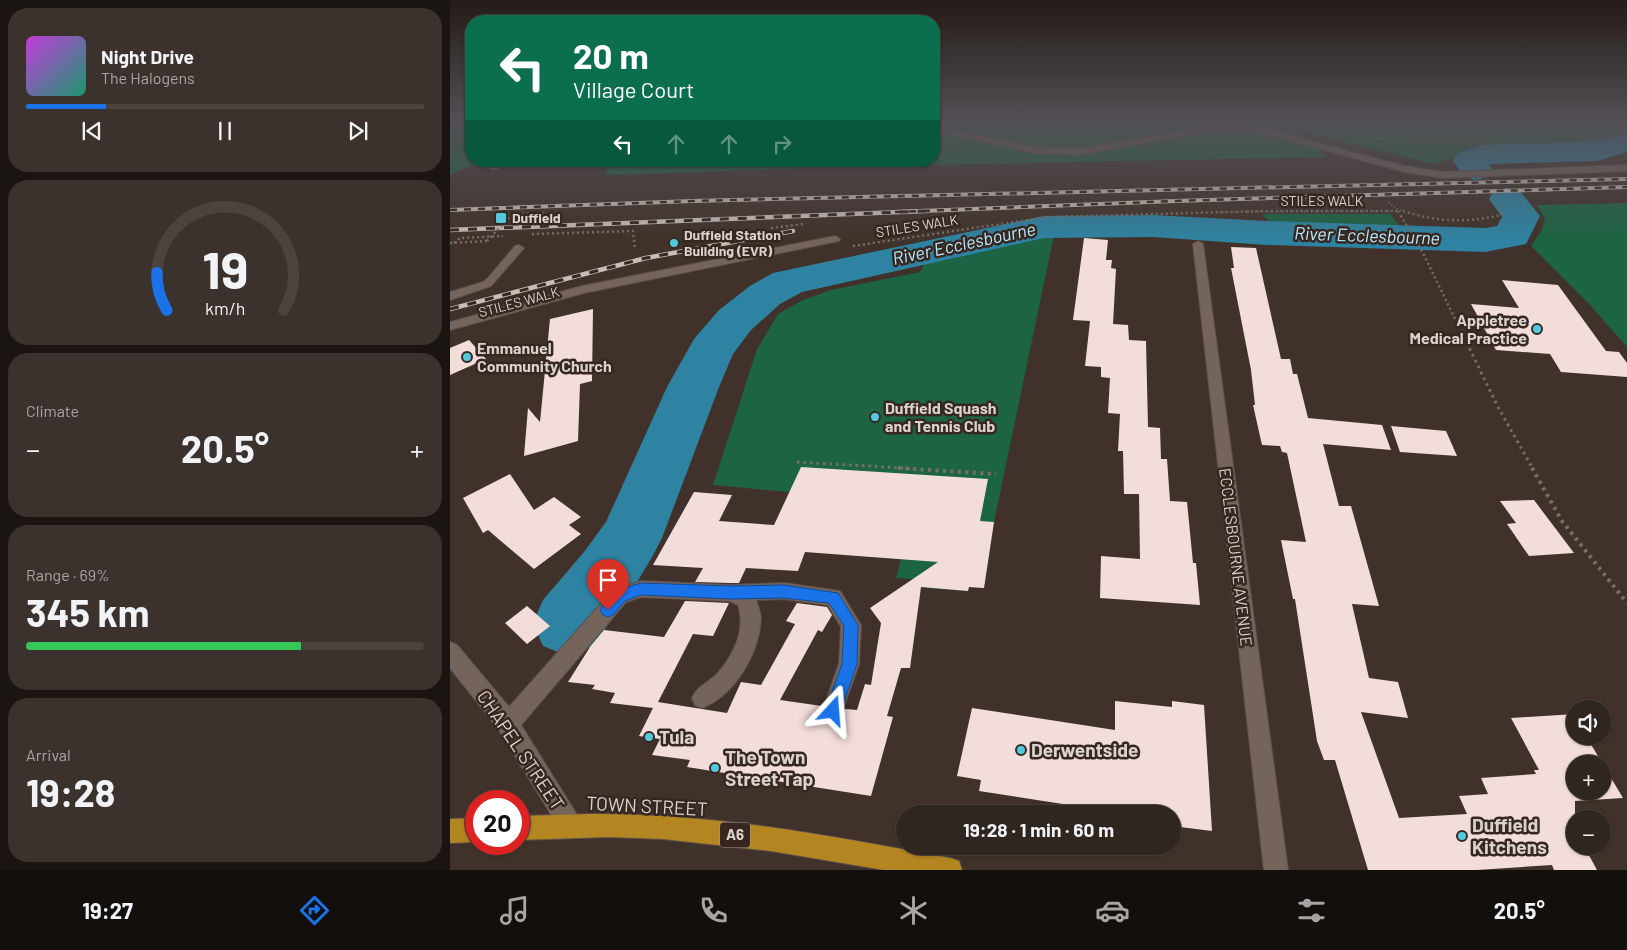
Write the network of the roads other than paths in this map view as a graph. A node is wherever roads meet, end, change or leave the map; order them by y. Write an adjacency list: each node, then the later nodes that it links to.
1 (1373, 161): 2 (street)
2 (1627, 168)
3 (835, 239): 7 (street)
4 (1198, 244): 18 (street, ECCLESBOURNE AVENUE)
5 (519, 248): 6 (street)
6 (450, 296)
7 (450, 326)
8 (731, 593): 10 (street); 11 (street); 12 (street)
9 (450, 652): 12 (street, CHAPEL STREET)
10 (702, 698)
11 (833, 711)
12 (507, 723): 13 (street, CHAPEL STREET)
13 (571, 826): 14 (highway, TOWN STREET / A6); 17 (highway, TOWN STREET / A6)
14 (530, 828)
15 (465, 830): 16 (highway)
16 (450, 831)
17 (950, 870)
18 (1276, 870)

